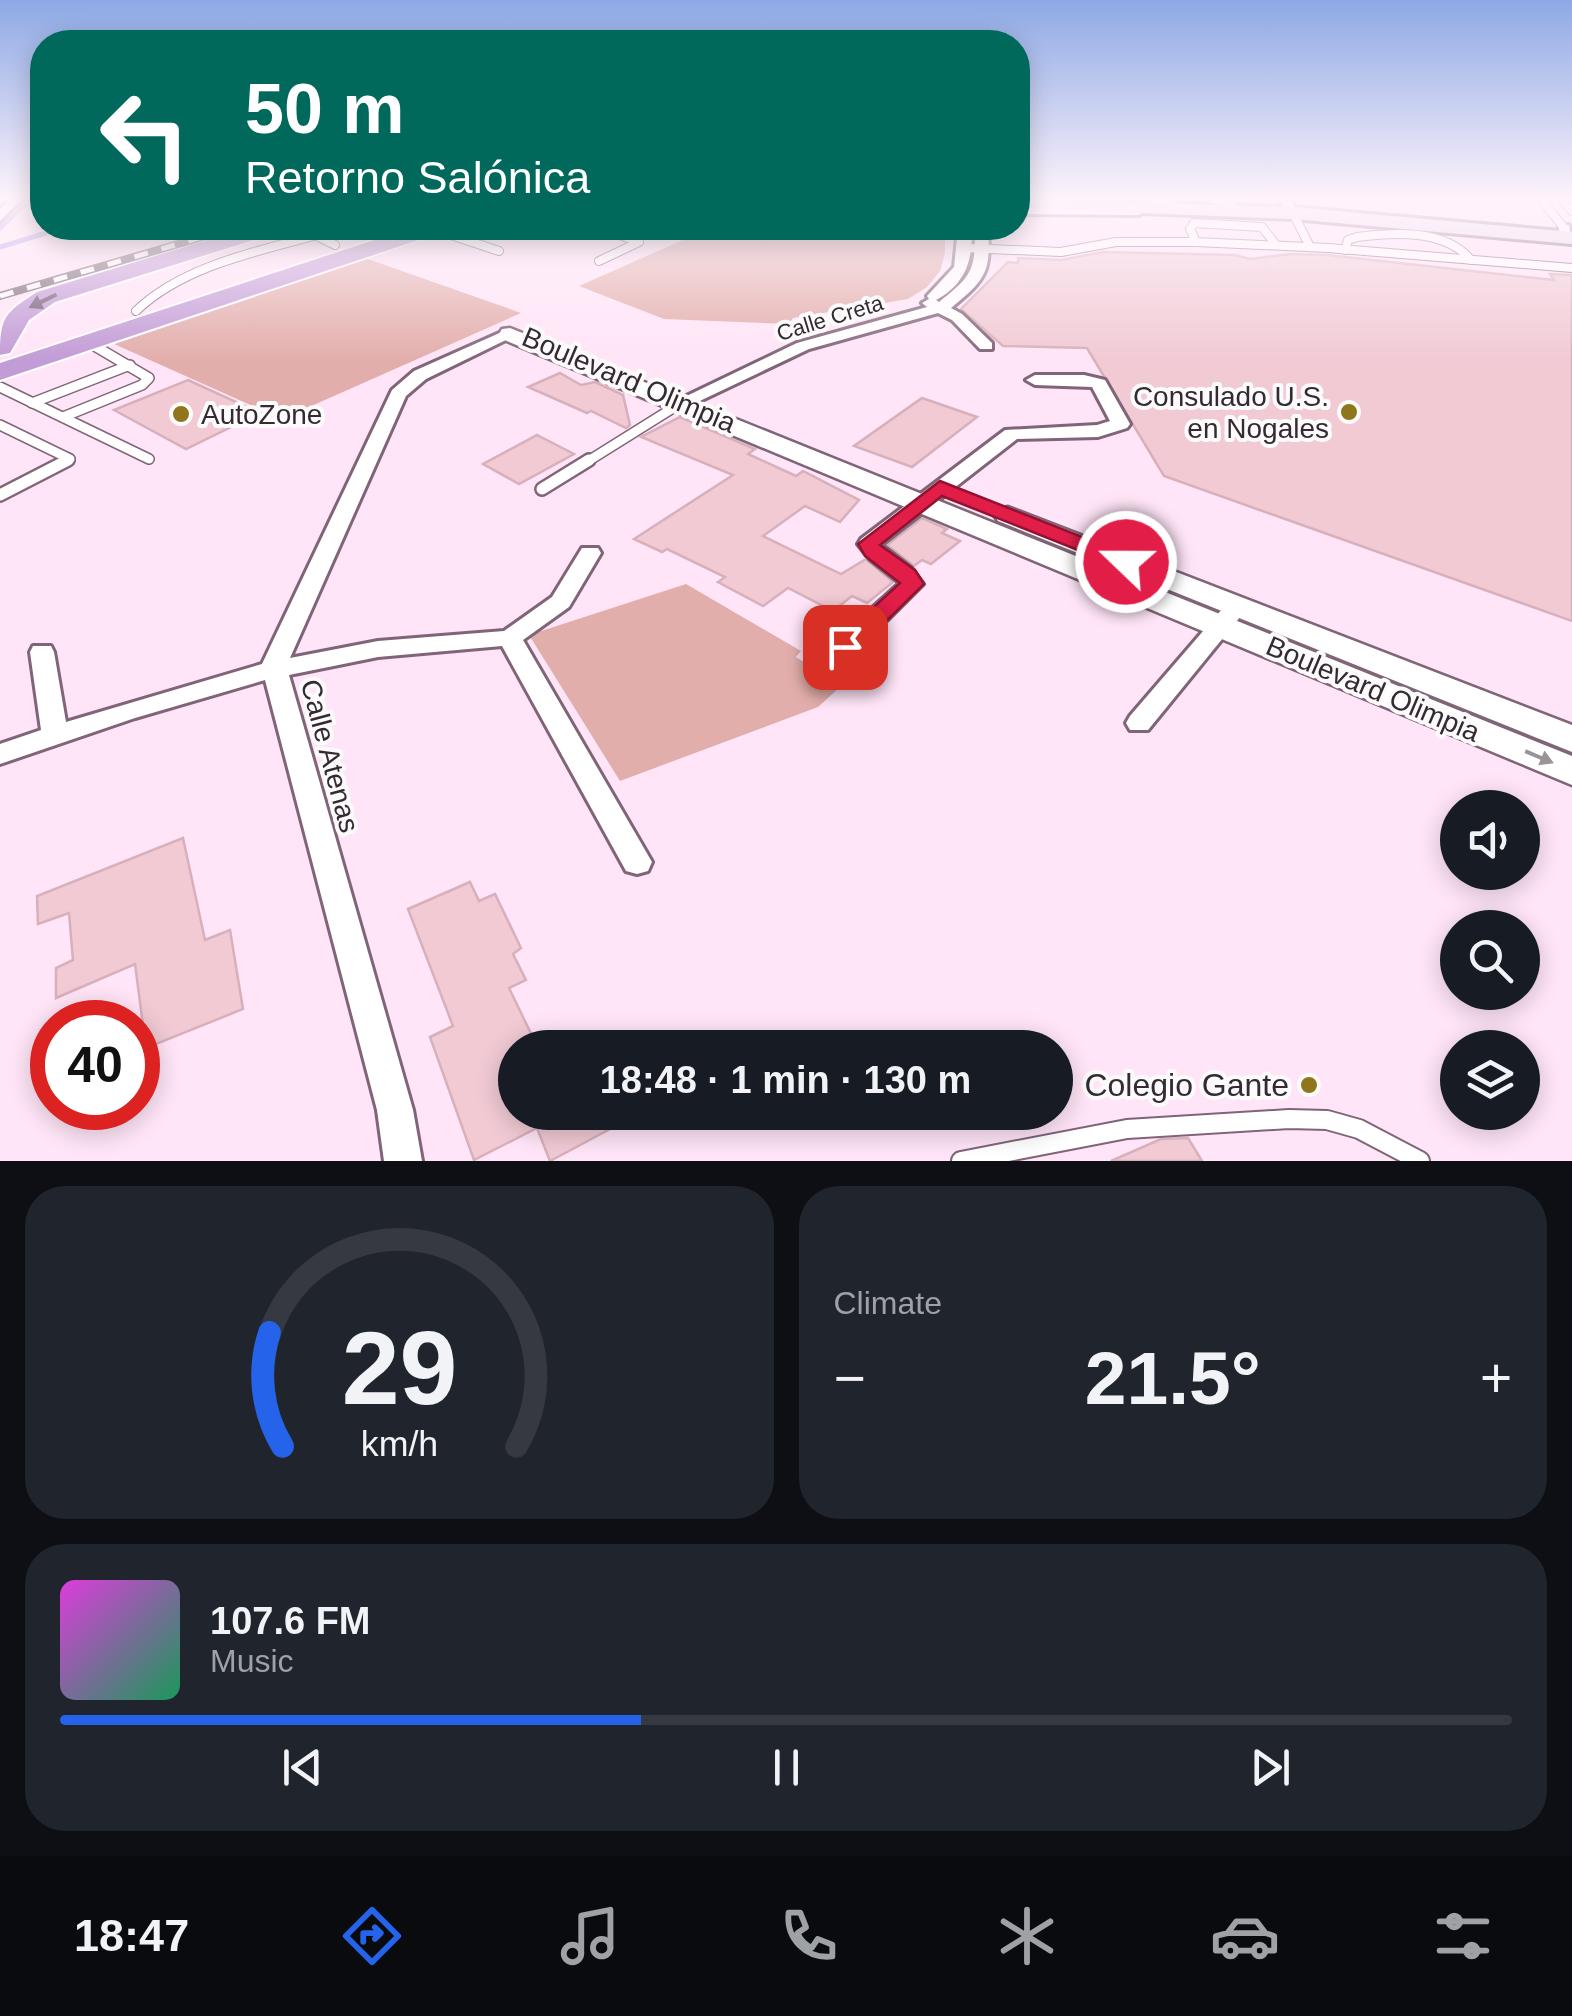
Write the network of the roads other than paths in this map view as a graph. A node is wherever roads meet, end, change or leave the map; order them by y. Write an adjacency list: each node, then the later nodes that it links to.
1 (187, 253): 17 (highway, one-way to 17)
2 (286, 253): 20 (highway)
3 (355, 253): 15 (highway)
4 (616, 253): 10 (lane)
5 (971, 253): 12 (street, Calle Creta)
6 (974, 253): 13 (street, Calle Creta)
7 (1385, 253): 9 (lane)
8 (1464, 253): 9 (lane)
9 (1471, 260): 11 (lane)
10 (600, 261)
11 (1572, 268)
12 (925, 301): 13 (street); 16 (street, Calle Creta)
13 (942, 308): 18 (street); 19 (street, Calle Creta)
14 (510, 334): 25 (street, Boulevard Olimpia); 38 (street, Calle Atenas)
15 (88, 342): 21 (lane); 22 (highway)
16 (767, 345): 19 (street); 25 (street, Calle Creta)
17 (0, 346)
18 (986, 346)
19 (787, 353): 25 (street, Calle Creta)
20 (0, 356)
21 (130, 365): 26 (lane); 27 (lane)
22 (0, 372)
23 (1035, 380): 31 (street)
24 (0, 387): 26 (lane)
25 (686, 394): 30 (lane); 31 (street, Boulevard Olimpia)
26 (32, 402): 27 (lane)
27 (63, 417): 29 (lane)
28 (0, 425): 32 (lane)
29 (149, 459)
30 (542, 489)
31 (931, 494): 34 (street, Boulevard Olimpia); 36 (street)
32 (0, 496)
33 (590, 553): 35 (street)
34 (1229, 616): 39 (street); 41 (street, Boulevard Olimpia); 43 (street, Boulevard Olimpia, one-way to 43)
35 (510, 638): 38 (street); 44 (street)
36 (845, 647)
37 (42, 652): 40 (street)
38 (274, 666): 40 (street); 45 (street, Calle Atenas)
39 (1139, 723)
40 (55, 735): 42 (street)
41 (1572, 739)
42 (0, 754)
43 (1572, 771)
44 (637, 862)
45 (404, 1161)
46 (960, 1161): 47 (lane)
47 (1420, 1161)

